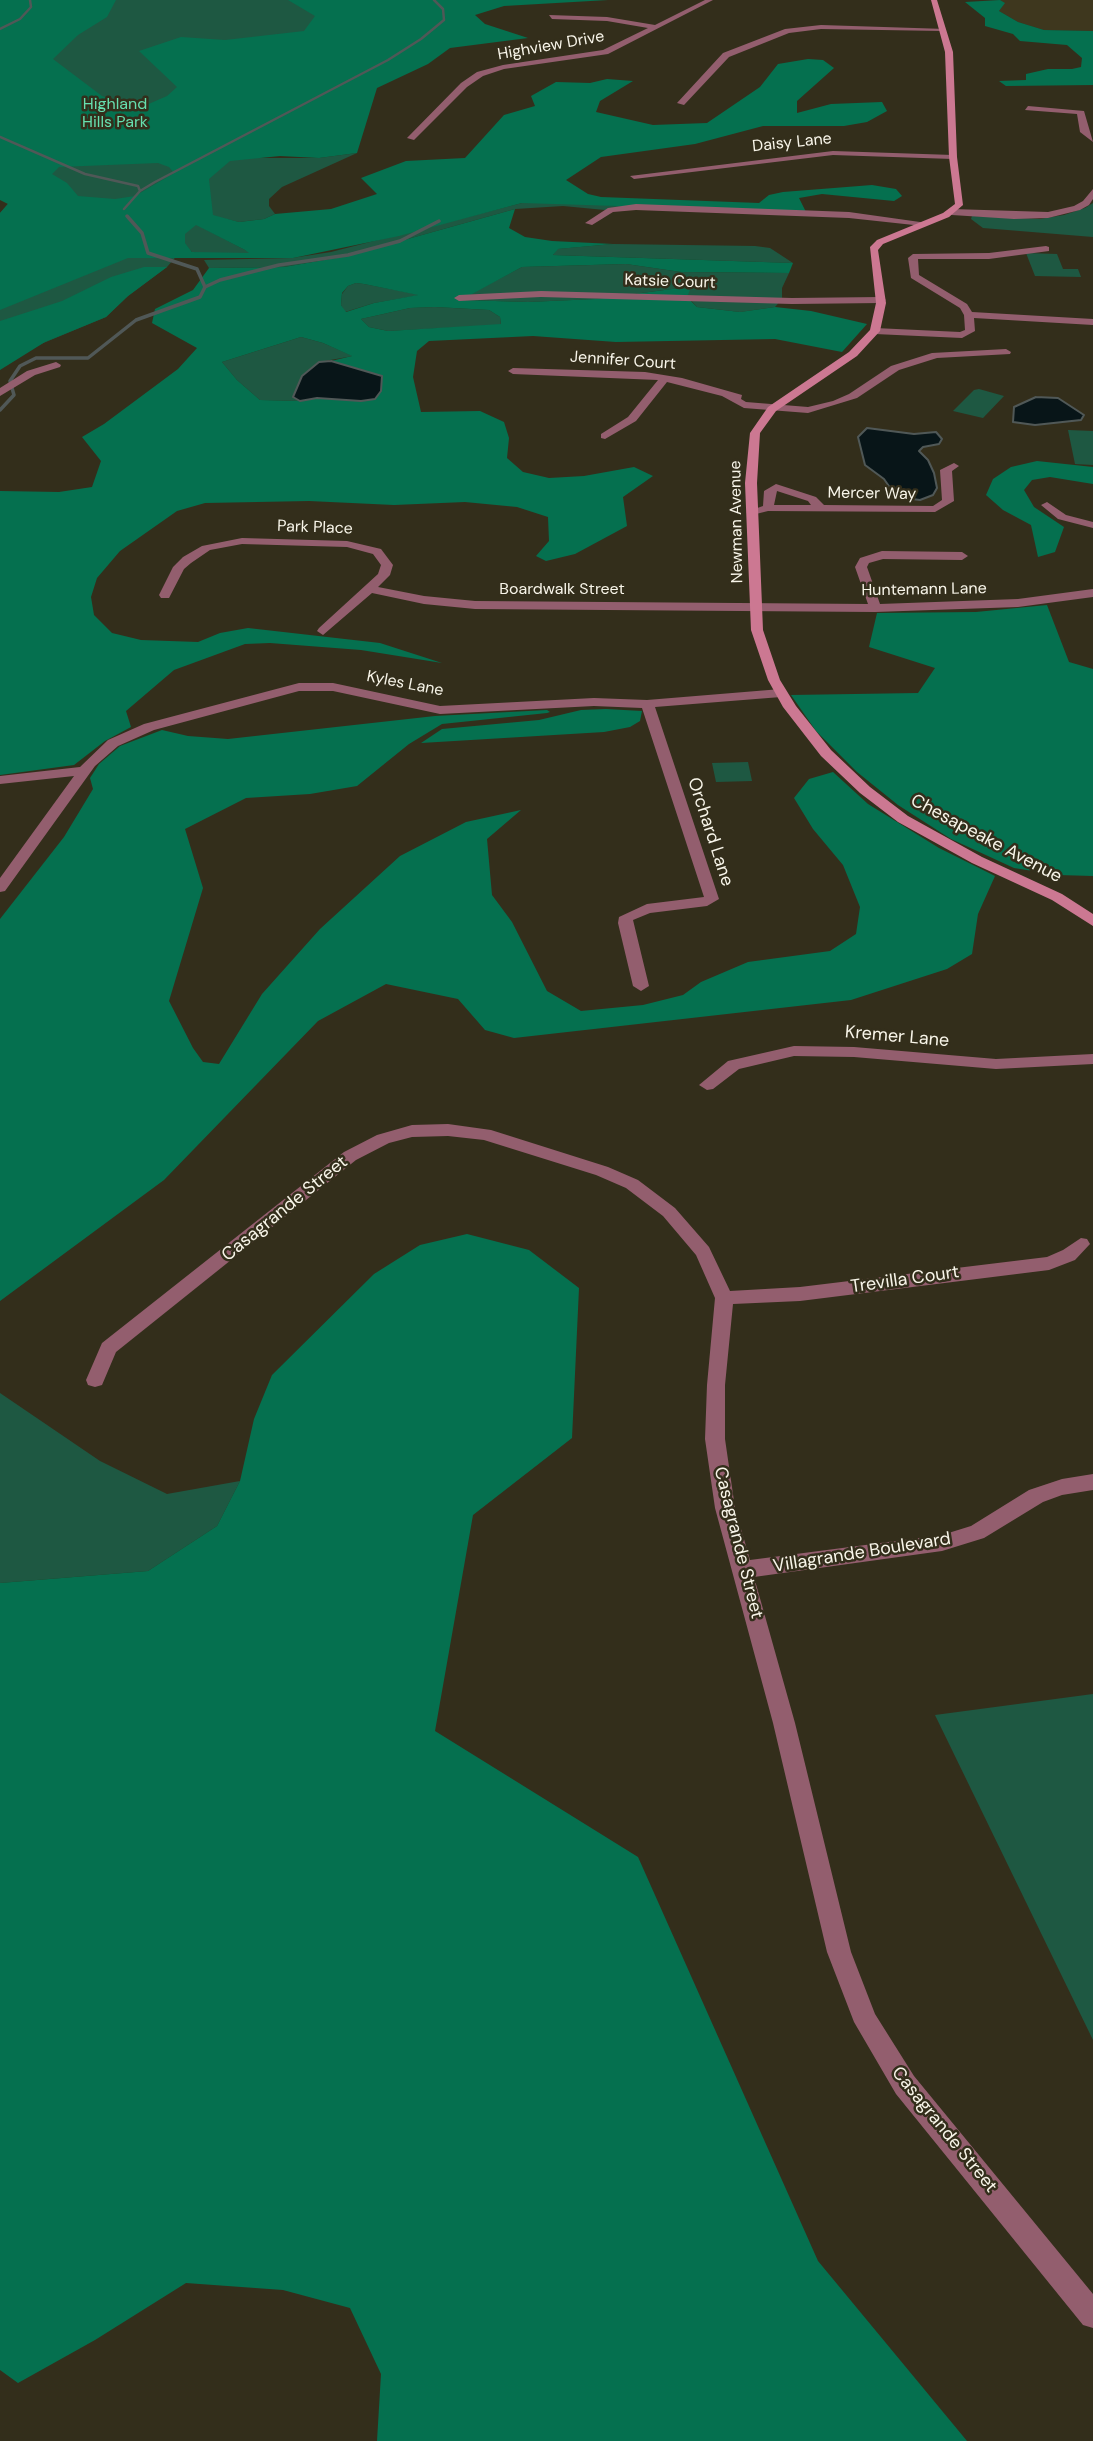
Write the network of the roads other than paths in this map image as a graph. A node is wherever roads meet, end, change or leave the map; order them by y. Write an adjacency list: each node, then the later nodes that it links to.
1 (710, 0): 4 (street, Highview Drive)
2 (934, 0): 5 (street)
3 (552, 17): 4 (street)
4 (656, 27): 8 (street, Highview Drive)
5 (942, 29): 6 (street); 10 (street)
6 (681, 103)
7 (1028, 108): 9 (street)
8 (411, 138)
9 (1093, 140)
10 (953, 157): 11 (street, Daisy Lane); 14 (street)
11 (634, 176)
12 (1092, 183): 13 (street)
13 (1093, 191): 14 (street)
14 (952, 212): 16 (street)
15 (589, 223): 16 (street)
16 (923, 223): 19 (street)
17 (1046, 250): 20 (street)
18 (459, 298): 19 (street, Katsie Court)
19 (881, 300): 22 (street)
20 (969, 315): 21 (street); 22 (street)
21 (1093, 322)
22 (874, 331): 28 (street, Newman Avenue)
23 (1006, 352): 28 (street, Jennifer Court)
24 (56, 365): 27 (street)
25 (513, 371): 26 (street, Jennifer Court)
26 (665, 378): 28 (street, Jennifer Court); 29 (street)
27 (7, 388)
28 (772, 409): 34 (street, Newman Avenue)
29 (605, 436)
30 (954, 466): 33 (street, Mercer Way)
31 (1047, 505): 35 (street)
32 (768, 508): 33 (street, Mercer Way); 33 (street); 34 (street, Mercer Way)
33 (817, 509)
34 (752, 512): 40 (street, Newman Avenue)
35 (1093, 525)
36 (962, 555): 41 (street)
37 (370, 589): 39 (street, Park Place); 40 (street, Boardwalk Street); 42 (street, Park Place)
38 (1093, 593): 41 (street, Huntemann Lane)
39 (165, 595)
40 (754, 606): 41 (street, Huntemann Lane); 43 (street, Newman Avenue)
41 (875, 608)
42 (323, 631)
43 (781, 693): 44 (street, Kyles Lane); 48 (street, Chesapeake Avenue)
44 (648, 704): 45 (street, Kyles Lane); 49 (street, Orchard Lane)
45 (84, 771): 46 (street); 47 (street, Kyles Lane)
46 (0, 780)
47 (0, 888)
48 (1093, 921)
49 (641, 986)
50 (1093, 1059): 51 (street, Kremer Lane)
51 (707, 1086)
52 (1081, 1244): 53 (street, Trevilla Court)
53 (724, 1298): 54 (street, Casagrande Street); 56 (street, Casagrande Street)
54 (95, 1380)
55 (1093, 1482): 56 (street, Villagrande Boulevard)
56 (743, 1570): 57 (street, Casagrande Street)
57 (1093, 2315)

